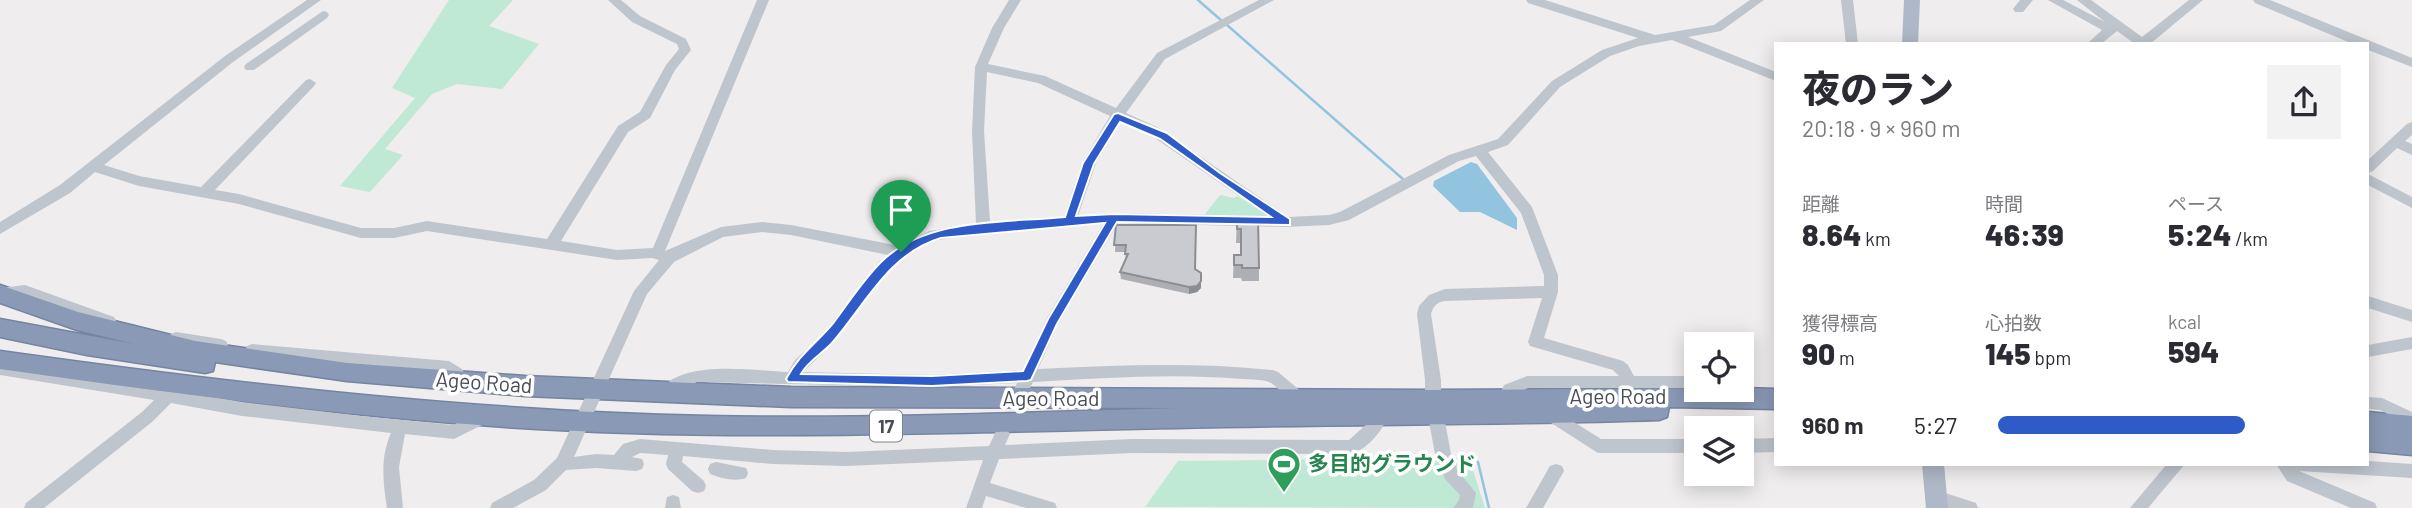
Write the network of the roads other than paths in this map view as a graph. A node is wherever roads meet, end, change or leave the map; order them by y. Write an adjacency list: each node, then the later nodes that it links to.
1 (315, 0): 37 (street)
2 (614, 0): 47 (street)
3 (762, 0): 49 (street)
4 (1015, 0): 29 (street)
5 (1268, 0): 32 (street)
6 (1532, 0): 18 (street)
7 (1758, 0): 17 (street)
8 (1847, 0): 19 (street)
9 (1912, 0): 20 (main road)
10 (1923, 0): 21 (main road)
11 (2054, 0): 16 (street)
12 (2083, 0): 16 (street)
13 (2197, 0): 24 (street)
14 (2259, 0): 25 (street)
15 (323, 15): 28 (street)
16 (2113, 27): 22 (street); 23 (street)
17 (1674, 36): 18 (street); 30 (street)
18 (1652, 39): 35 (street)
19 (1852, 42)
20 (1910, 42)
21 (1922, 42)
22 (2095, 42)
23 (2141, 42)
24 (2144, 42)
25 (2362, 42)
26 (2369, 45): 27 (street)
27 (2412, 63)
28 (250, 67)
29 (981, 67): 32 (street); 45 (street)
30 (1774, 76)
31 (310, 83): 40 (street)
32 (1118, 117): 43 (street); 44 (street)
33 (2412, 127): 34 (street)
34 (2396, 142): 36 (street); 38 (street)
35 (1479, 150): 44 (street); 64 (street)
36 (2412, 150)
37 (95, 167): 40 (street); 46 (street)
38 (2369, 167)
39 (2369, 180): 41 (street)
40 (204, 193): 47 (street)
41 (2412, 203)
42 (1114, 218): 43 (street); 44 (street); 60 (street)
43 (1069, 221): 45 (street)
44 (1286, 222)
45 (983, 228): 48 (street)
46 (0, 229)
47 (551, 245): 49 (street)
48 (901, 252): 49 (street); 62 (street)
49 (663, 256): 66 (street)
50 (1546, 292): 77 (street)
51 (0, 294): 61 (highway, Ageo Road / 17); 63 (street)
52 (2369, 302): 53 (street)
53 (2412, 316)
54 (0, 328): 61 (highway)
55 (0, 338): 76 (highway)
56 (2412, 343): 57 (street)
57 (2369, 351)
58 (0, 360): 76 (highway, Ageo Road / 17)
59 (0, 369): 69 (street)
60 (1027, 376): 62 (street); 67 (street); 72 (street)
61 (408, 378): 63 (highway, Ageo Road / 17)
62 (793, 379): 68 (street)
63 (463, 382): 66 (highway, Ageo Road / 17)
64 (1629, 382): 65 (street); 73 (street)
65 (1684, 382)
66 (596, 390): 68 (highway, Ageo Road / 17); 82 (street)
67 (1021, 391)
68 (666, 394): 72 (highway, Ageo Road / 17)
69 (168, 395): 86 (street); 109 (street)
70 (1684, 395): 73 (highway, Ageo Road / 17)
71 (1754, 396): 74 (highway, Ageo Road / 17)
72 (1298, 398): 77 (highway, Ageo Road / 17)
73 (1506, 398): 77 (highway, Ageo Road / 17)
74 (1774, 399)
75 (2369, 403): 83 (street)
76 (352, 405): 81 (highway, Ageo Road / 17)
77 (1434, 407): 79 (highway, Ageo Road / 17); 80 (highway, Ageo Road / 17); 114 (street)
78 (1774, 413): 79 (highway, Ageo Road / 17)
79 (1550, 414): 91 (street)
80 (1380, 415): 82 (highway, Ageo Road / 17); 94 (street)
81 (486, 416): 82 (highway, Ageo Road / 17); 86 (street)
82 (583, 419): 96 (street)
83 (2412, 419)
84 (2369, 422): 85 (highway)
85 (2412, 426)
86 (401, 427): 110 (street)
87 (1002, 434): 94 (street)
88 (2369, 441): 90 (highway)
89 (1774, 445): 92 (street)
90 (2412, 445)
91 (1684, 446)
92 (1754, 446)
93 (677, 450): 94 (street); 95 (street); 106 (street)
94 (994, 453): 107 (street)
95 (619, 461): 96 (street); 97 (street)
96 (563, 463): 111 (street)
97 (636, 464)
98 (1933, 466): 108 (main road)
99 (2175, 466): 117 (street)
100 (2286, 466): 118 (street)
101 (2328, 466): 104 (street)
102 (716, 469): 105 (street)
103 (1556, 471): 115 (street)
104 (2412, 471)
105 (740, 473)
106 (698, 486)
107 (981, 487): 112 (street); 113 (street)
108 (1936, 503): 116 (street)
109 (32, 508)
110 (395, 508)
111 (498, 508)
112 (974, 508)
113 (1049, 508)
114 (1461, 508)
115 (1534, 508)
116 (1970, 508)
117 (2138, 508)
118 (2370, 508)

